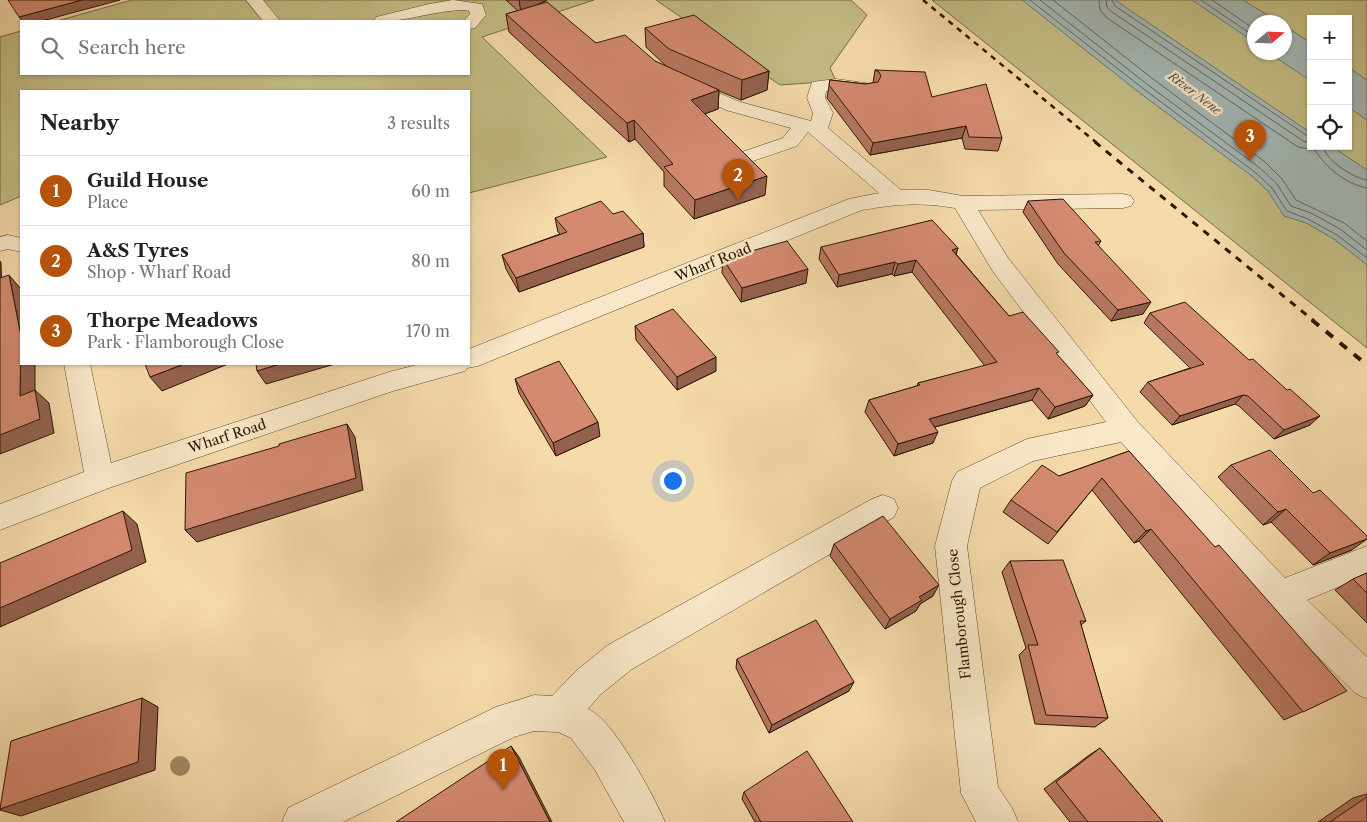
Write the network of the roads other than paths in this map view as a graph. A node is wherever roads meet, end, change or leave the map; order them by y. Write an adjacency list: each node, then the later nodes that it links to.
1 (254, 0): 2 (street)
2 (271, 20)
3 (385, 20): 4 (street)
4 (470, 23)
5 (671, 78): 7 (street)
6 (868, 89): 7 (street)
7 (811, 127): 8 (street); 9 (street)
8 (743, 158)
9 (896, 196): 11 (street, Wharf Road); 14 (street, Wharf Road)
10 (1123, 201): 11 (street, Wharf Road)
11 (963, 203): 18 (street)
12 (0, 244): 13 (street)
13 (20, 246)
14 (470, 359)
15 (77, 365): 19 (street)
16 (448, 365): 17 (street, Wharf Road)
17 (385, 373): 19 (street, Wharf Road)
18 (1127, 429): 23 (street); 28 (street, Flamborough Close)
19 (100, 479): 21 (street, Wharf Road)
20 (883, 508): 25 (street)
21 (0, 517)
22 (1367, 560): 23 (street)
23 (1280, 596): 24 (street)
24 (1367, 680)
25 (559, 714): 26 (street); 27 (street)
26 (302, 822)
27 (645, 822)
28 (998, 822)

